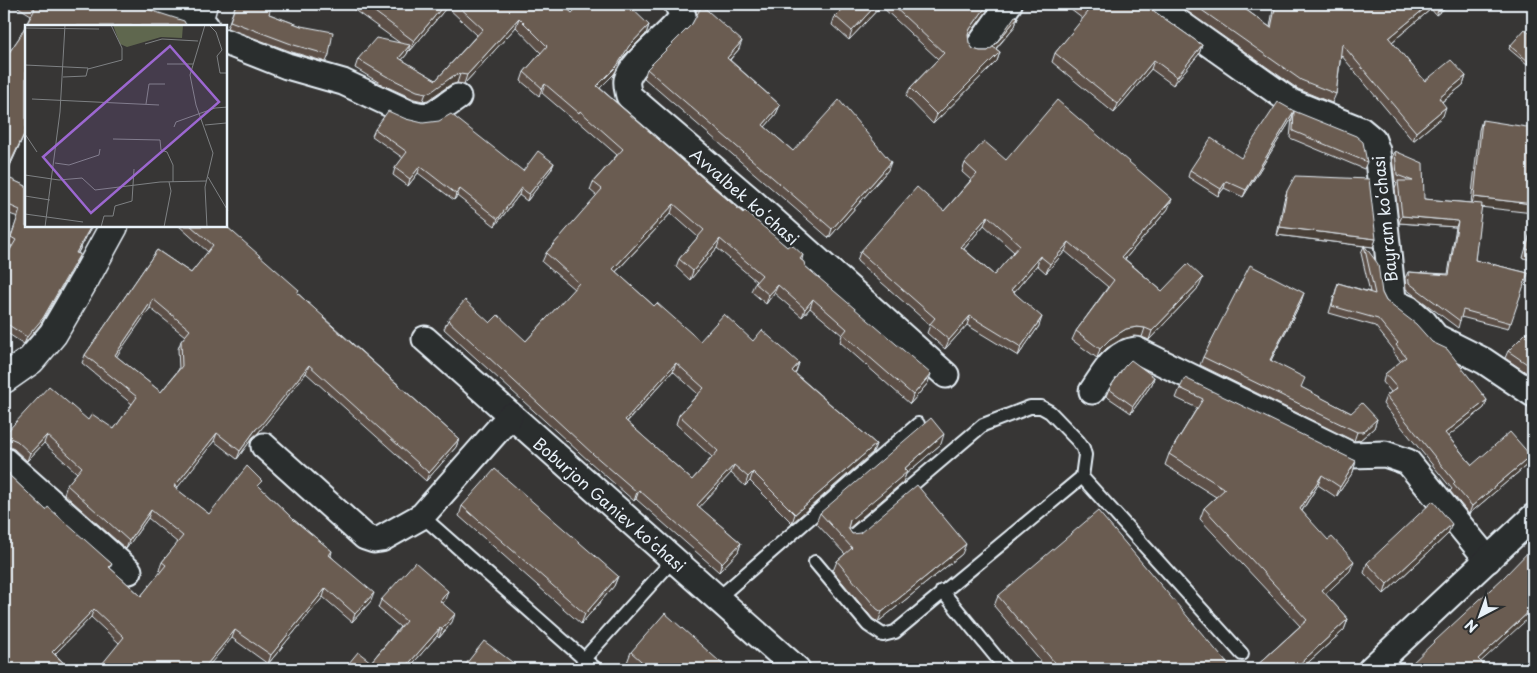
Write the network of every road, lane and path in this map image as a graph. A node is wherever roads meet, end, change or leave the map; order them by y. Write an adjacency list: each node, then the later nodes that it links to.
1 (152, 4): 5 (street)
2 (677, 4): 11 (street, Avvalbek koʻchasi)
3 (1009, 4): 7 (street)
4 (1153, 4): 14 (street, Bayram koʻchasi)
5 (201, 19)
6 (228, 43): 8 (street)
7 (979, 46)
8 (458, 97)
9 (113, 228): 12 (street)
10 (425, 339): 15 (street, Boburjon Ganiev koʻchasi)
11 (946, 375)
12 (4, 379)
13 (1092, 391): 24 (street)
14 (1533, 394)
15 (510, 416): 20 (street); 23 (street, Boburjon Ganiev koʻchasi)
16 (918, 424): 28 (lane)
17 (264, 446): 20 (street)
18 (4, 460): 26 (street)
19 (1082, 477): 22 (lane); 27 (lane); 29 (lane)
20 (422, 516): 30 (lane)
21 (1533, 516): 24 (street)
22 (852, 536)
23 (673, 560): 28 (street, Boburjon Ganiev koʻchasi); 30 (lane)
24 (1488, 560): 34 (street)
25 (815, 562): 27 (lane)
26 (129, 571)
27 (942, 591): 33 (lane)
28 (717, 599): 32 (street, Boburjon Ganiev koʻchasi)
29 (1242, 654)
30 (584, 659): 31 (lane)
31 (596, 669)
32 (797, 669)
33 (1006, 669)
34 (1371, 669)

